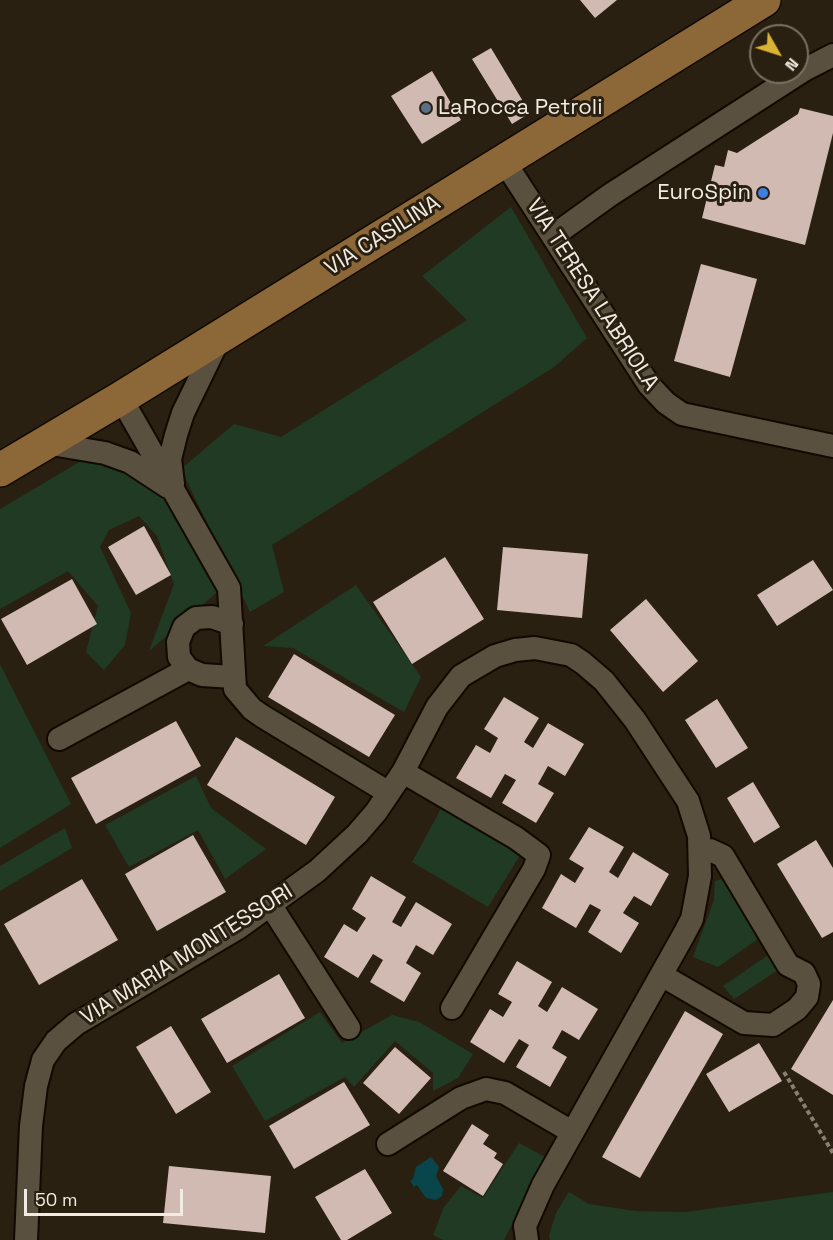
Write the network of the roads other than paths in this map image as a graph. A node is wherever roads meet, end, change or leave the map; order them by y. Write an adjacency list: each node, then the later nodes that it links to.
1 (764, 0): 3 (main road, VIA CASILINA)
2 (833, 55): 4 (street)
3 (504, 161): 4 (street, VIA TERESA LABRIOLA); 5 (main road, VIA CASILINA)
4 (553, 236): 8 (street, VIA TERESA LABRIOLA)
5 (220, 337): 6 (main road, VIA CASILINA); 10 (street)
6 (121, 398): 7 (main road, VIA CASILINA); 10 (street)
7 (45, 443): 9 (main road, VIA CASILINA); 10 (street)
8 (833, 446)
9 (0, 470)
10 (174, 492): 11 (street)
11 (232, 624): 12 (street); 13 (street)
12 (188, 669): 13 (street); 14 (street)
13 (233, 677): 16 (street)
14 (59, 739)
15 (403, 772): 16 (street, VIA MARIA MONTESSORI); 17 (street, VIA MARIA MONTESSORI); 20 (street)
16 (389, 793): 18 (street, VIA MARIA MONTESSORI)
17 (700, 851): 19 (street, VIA MARIA MONTESSORI); 19 (street)
18 (271, 906): 21 (street); 24 (street, VIA MARIA MONTESSORI)
19 (663, 976): 22 (street, VIA MARIA MONTESSORI)
20 (452, 1008)
21 (349, 1028)
22 (572, 1132): 23 (street); 25 (street, VIA MARIA MONTESSORI)
23 (388, 1144)
24 (26, 1240)
25 (526, 1240)

